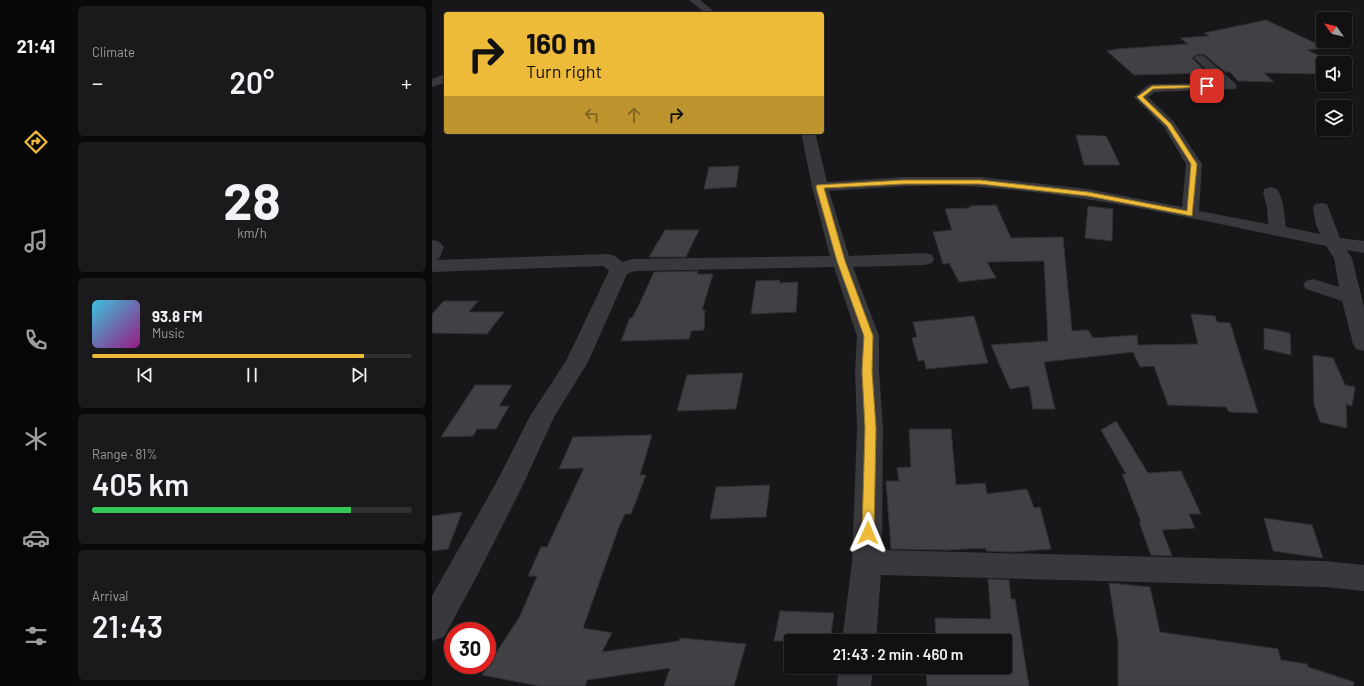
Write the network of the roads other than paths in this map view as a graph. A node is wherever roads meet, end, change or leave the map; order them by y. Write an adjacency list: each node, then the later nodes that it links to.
1 (694, 0): 2 (street)
2 (709, 12)
3 (1200, 58): 8 (street)
4 (808, 134): 5 (street)
5 (820, 187): 8 (street); 15 (street)
6 (1271, 192): 9 (street)
7 (1321, 208): 10 (street)
8 (1190, 214): 9 (street)
9 (1277, 231): 10 (street)
10 (1333, 242): 12 (street); 19 (street)
11 (432, 245): 13 (street)
12 (1364, 247)
13 (432, 255)
14 (925, 259): 15 (street)
15 (841, 261): 17 (street); 21 (street)
16 (432, 266): 17 (street)
17 (619, 270): 23 (street)
18 (1312, 285): 19 (street)
19 (1351, 297): 20 (street)
20 (1364, 344)
21 (867, 562): 22 (street); 24 (street)
22 (1364, 578)
23 (432, 626)
24 (860, 634)
25 (855, 674): 26 (street)
26 (854, 686)

